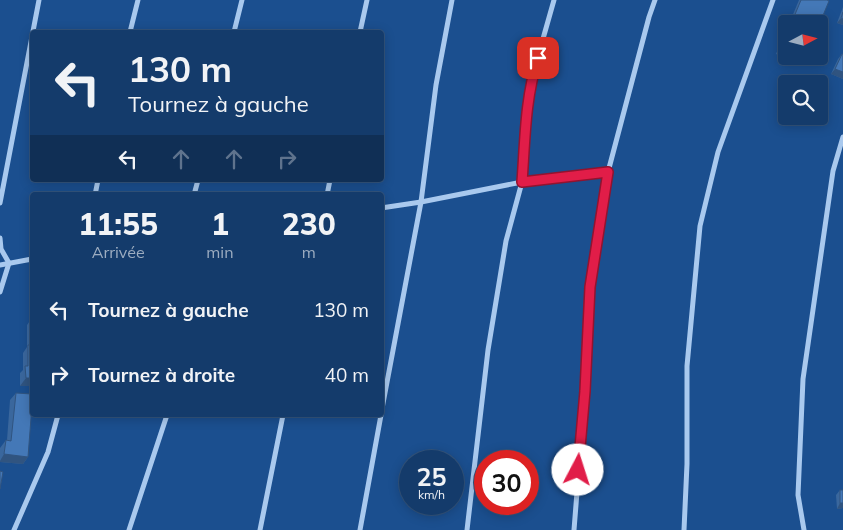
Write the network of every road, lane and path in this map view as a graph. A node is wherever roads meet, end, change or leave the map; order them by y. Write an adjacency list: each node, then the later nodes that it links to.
1 (38, 0): 9 (street)
2 (138, 0): 10 (street)
3 (242, 0): 11 (street)
4 (367, 0): 12 (street)
5 (452, 0): 17 (street)
6 (554, 0): 16 (street)
7 (655, 0): 15 (street)
8 (773, 0): 36 (street)
9 (32, 30)
10 (130, 30)
11 (234, 30)
12 (360, 30)
13 (30, 43): 18 (street)
14 (843, 137): 37 (street)
15 (608, 172): 16 (street); 35 (street)
16 (522, 182): 17 (street); 34 (street)
17 (421, 202): 19 (street); 25 (street)
18 (0, 203)
19 (384, 208)
20 (0, 238): 22 (street)
21 (30, 259): 22 (street)
22 (9, 263): 23 (street); 24 (street)
23 (0, 265)
24 (0, 292)
25 (384, 398)
26 (57, 417): 30 (street)
27 (166, 417): 31 (street)
28 (283, 417): 32 (street)
29 (380, 417): 33 (street)
30 (14, 530)
31 (129, 530)
32 (260, 530)
33 (360, 530)
34 (467, 530)
35 (574, 530)
36 (684, 530)
37 (804, 530)

